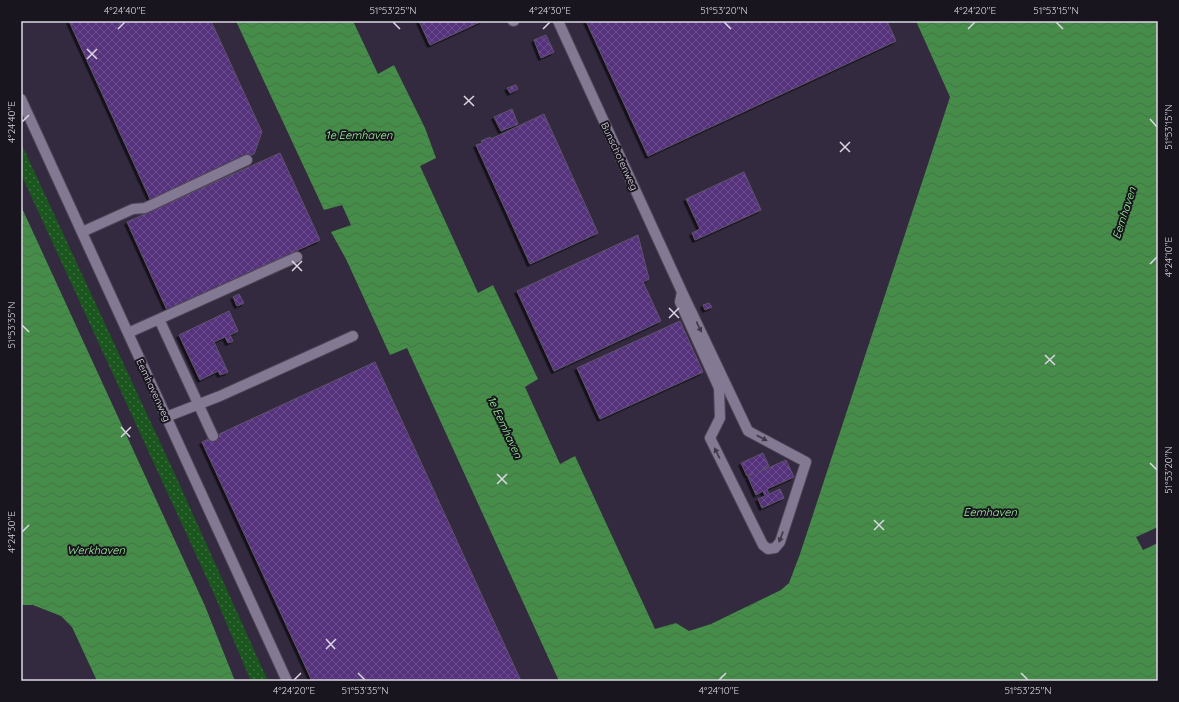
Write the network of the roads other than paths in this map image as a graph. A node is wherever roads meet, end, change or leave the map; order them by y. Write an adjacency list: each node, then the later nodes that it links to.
1 (558, 21): 6 (street, Bunschotenweg)
2 (21, 99): 4 (street, Eemhavenweg)
3 (247, 160): 4 (street)
4 (82, 232): 8 (street, Eemhavenweg)
5 (297, 257): 7 (street)
6 (682, 292): 6 (street, Bunschotenweg, one-way to 6)
7 (159, 319): 8 (street); 10 (street)
8 (128, 333): 11 (street, Eemhavenweg)
9 (353, 336): 10 (street)
10 (199, 404): 11 (street); 12 (street)
11 (166, 417): 13 (street, Eemhavenweg)
12 (213, 436)
13 (287, 681)

